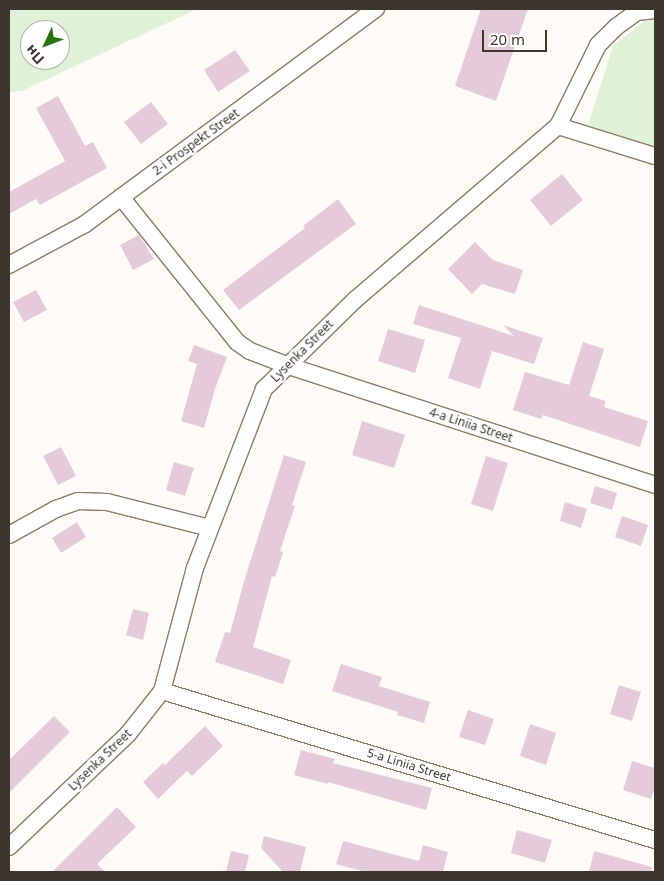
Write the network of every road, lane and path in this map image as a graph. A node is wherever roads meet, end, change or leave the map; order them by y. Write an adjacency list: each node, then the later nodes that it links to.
1 (376, 9): 6 (street, 2-i Prospekt Street)
2 (635, 10): 3 (street, Lysenka Street); 4 (street, Lysenka Street)
3 (655, 10)
4 (558, 126): 5 (street); 8 (street, Lysenka Street)
5 (655, 156)
6 (121, 197): 7 (street, 2-i Prospekt Street); 8 (street, 4-a Liniia Street)
7 (9, 265)
8 (286, 365): 9 (street, 4-a Liniia Street); 10 (street, Lysenka Street)
9 (655, 485)
10 (210, 528): 11 (street); 12 (street, Lysenka Street)
11 (9, 535)
12 (162, 691): 13 (street, 5-a Liniia Street); 14 (street, Lysenka Street)
13 (655, 840)
14 (9, 847)

